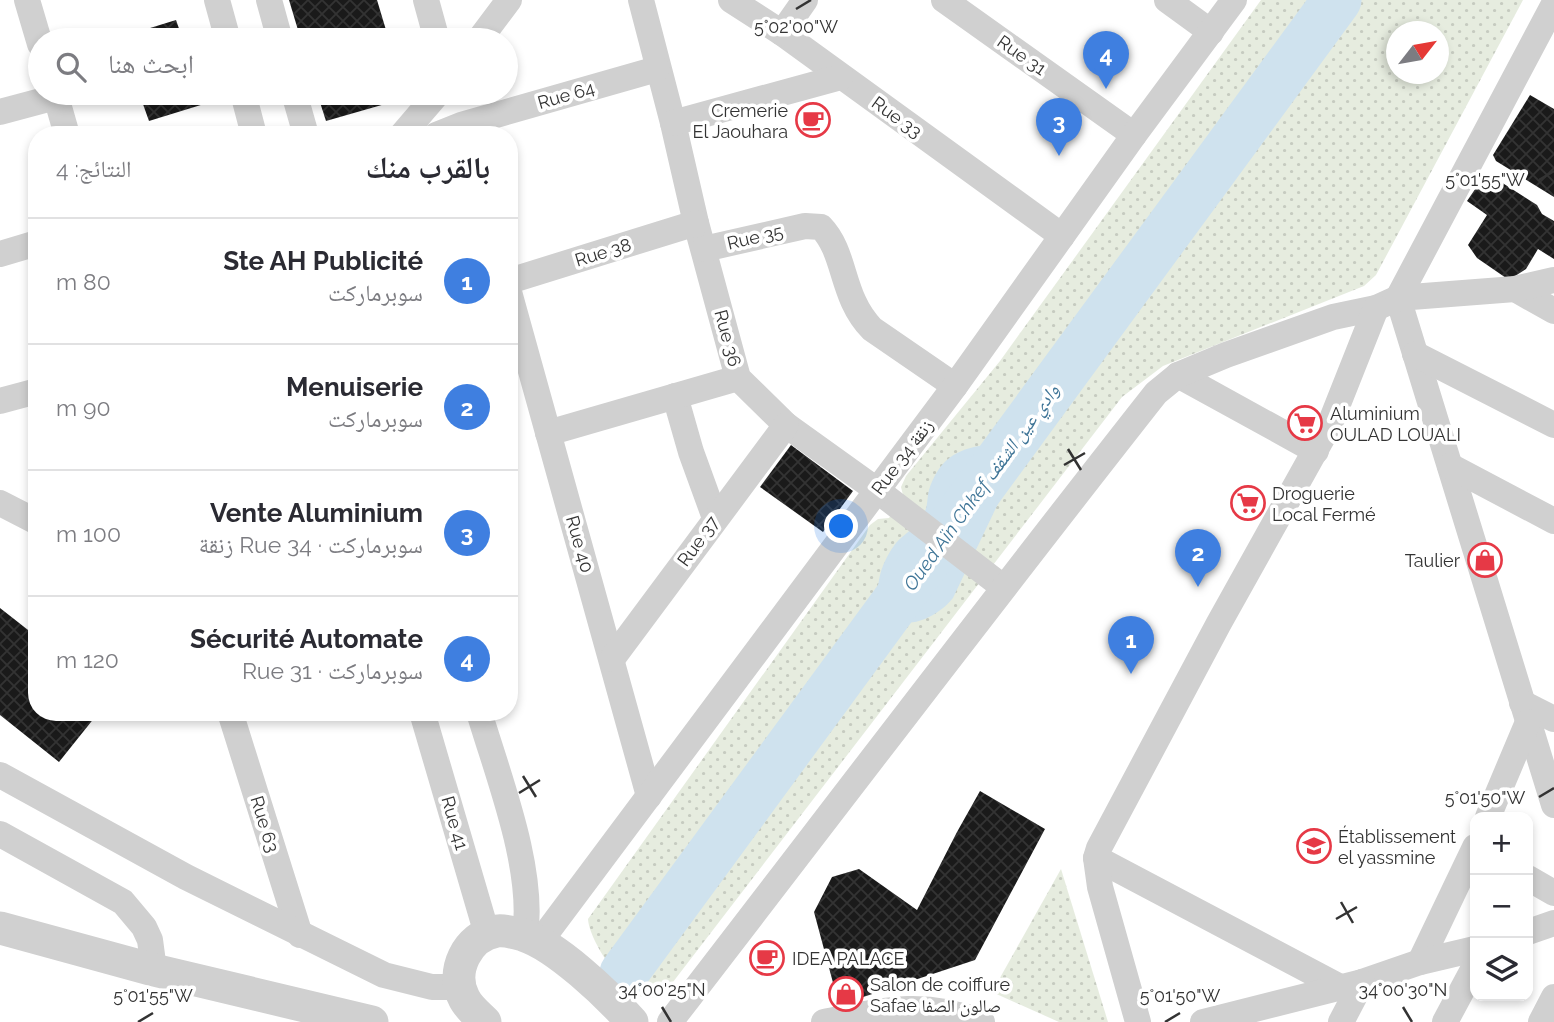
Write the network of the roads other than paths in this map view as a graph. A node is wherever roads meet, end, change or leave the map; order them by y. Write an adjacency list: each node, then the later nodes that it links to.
1 (27, 0): 13 (street)
2 (217, 0): 14 (street)
3 (269, 0): 15 (street)
4 (426, 0): 16 (street)
5 (509, 0): 17 (street)
6 (640, 0): 20 (street, Rue 36)
7 (731, 0): 19 (street, Rue 33)
8 (806, 0): 19 (street)
9 (944, 0): 36 (street, Rue 31)
10 (1167, 0): 18 (street)
11 (1234, 0): 18 (street, Rue 34 زنقة)
12 (1554, 4): 45 (street)
13 (35, 28)
14 (225, 28)
15 (277, 28)
16 (434, 28)
17 (488, 28)
18 (1211, 32): 36 (street, Rue 34 زنقة)
19 (782, 33): 21 (street, Rue 33)
20 (657, 69): 29 (street, Rue 36); 35 (street, Rue 64)
21 (841, 77): 29 (street); 38 (street, Rue 33)
22 (28, 104): 28 (street)
23 (58, 105): 30 (street)
24 (246, 105): 31 (street)
25 (297, 105): 32 (street)
26 (428, 105): 33 (street)
27 (455, 105): 34 (street)
28 (0, 112)
29 (673, 123): 37 (street, Rue 36)
30 (64, 126)
31 (252, 126)
32 (303, 126)
33 (410, 126)
34 (461, 126)
35 (475, 126)
36 (1134, 135): 38 (street, Rue 34 زنقة)
37 (696, 223): 40 (street, Rue 36); 42 (street, Rue 38)
38 (1062, 236): 51 (street, Rue 34 زنقة)
39 (28, 246): 41 (street)
40 (704, 249): 50 (street, Rue 36); 51 (street, Rue 35)
41 (0, 254)
42 (518, 278)
43 (1554, 280): 44 (street)
44 (1515, 289): 45 (street); 46 (street)
45 (1387, 303): 48 (street); 49 (street); 58 (street)
46 (1554, 311)
47 (518, 325): 57 (street, Rue 40)
48 (1415, 354): 56 (street); 59 (street)
49 (1178, 375): 58 (street); 65 (street)
50 (738, 378): 53 (street); 55 (street, Rue 36)
51 (955, 386): 60 (street, Rue 34 زنقة)
52 (28, 393): 54 (street)
53 (675, 396): 57 (street); 63 (street)
54 (0, 401)
55 (786, 425): 60 (street, Rue 36); 63 (street, Rue 37)
56 (1554, 425)
57 (548, 433): 66 (street, Rue 40)
58 (1316, 451): 77 (street)
59 (1450, 466): 64 (street); 67 (street)
60 (877, 491): 65 (street, Rue 36); 72 (street, Rue 34 زنقة)
61 (0, 503): 62 (street)
62 (28, 517)
63 (715, 518): 66 (street, Rue 37)
64 (1554, 521)
65 (1003, 587): 96 (street)
66 (612, 659): 72 (street, Rue 40)
67 (1535, 715): 73 (street); 74 (street)
68 (233, 721): 84 (street, Rue 63)
69 (425, 721): 83 (street, Rue 41)
70 (482, 721): 85 (street)
71 (0, 775): 84 (street)
72 (649, 796): 85 (street, Rue 34 زنقة)
73 (1554, 805)
74 (1490, 812)
75 (0, 834): 88 (street)
76 (1470, 857): 87 (street)
77 (1096, 858): 90 (street); 99 (street)
78 (1533, 881): 79 (street)
79 (1554, 893)
80 (1554, 923): 82 (street)
81 (0, 928): 88 (street)
82 (1533, 930)
83 (487, 934): 85 (street); 91 (street)
84 (300, 935): 91 (street)
85 (532, 939): 95 (street)
86 (1470, 950): 87 (street)
87 (1420, 962): 90 (street)
88 (154, 970): 93 (street)
89 (1470, 975): 102 (street)
90 (1351, 984): 100 (street); 101 (street)
91 (460, 987): 94 (street)
92 (1554, 998): 103 (street)
93 (372, 1022)
94 (485, 1022)
95 (632, 1022)
96 (670, 1022)
97 (824, 1022): 98 (street)
98 (982, 1022)
99 (1138, 1022)
100 (1203, 1022)
101 (1341, 1022)
102 (1445, 1022)
103 (1541, 1022)

